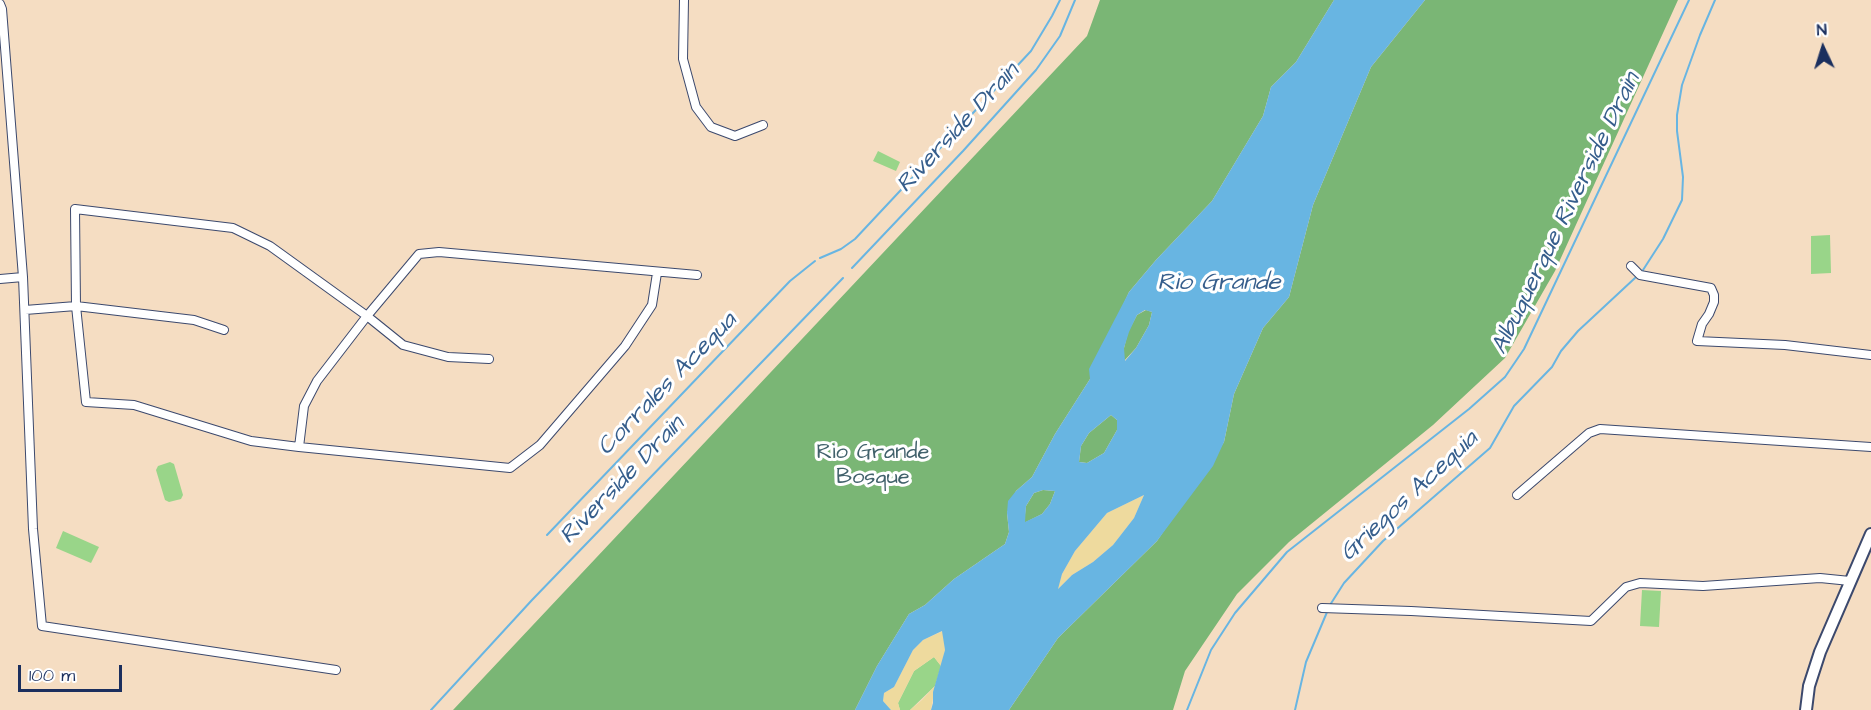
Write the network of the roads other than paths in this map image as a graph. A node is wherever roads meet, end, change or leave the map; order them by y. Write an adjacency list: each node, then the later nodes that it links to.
1 (684, 0): 3 (street)
2 (0, 4): 7 (street)
3 (763, 125)
4 (1631, 266): 13 (street)
5 (657, 273): 6 (street); 11 (street); 15 (street)
6 (697, 275)
7 (23, 277): 8 (street); 10 (street)
8 (0, 279)
9 (76, 306): 10 (street); 11 (street); 12 (street); 15 (street)
10 (25, 310): 21 (street)
11 (367, 316): 14 (street); 15 (street)
12 (224, 330)
13 (1871, 355)
14 (489, 359)
15 (299, 447)
16 (1871, 447): 17 (street)
17 (1517, 495)
18 (1871, 534): 19 (street)
19 (1850, 581): 20 (street); 22 (street)
20 (1323, 608)
21 (336, 670)
22 (1806, 710)

